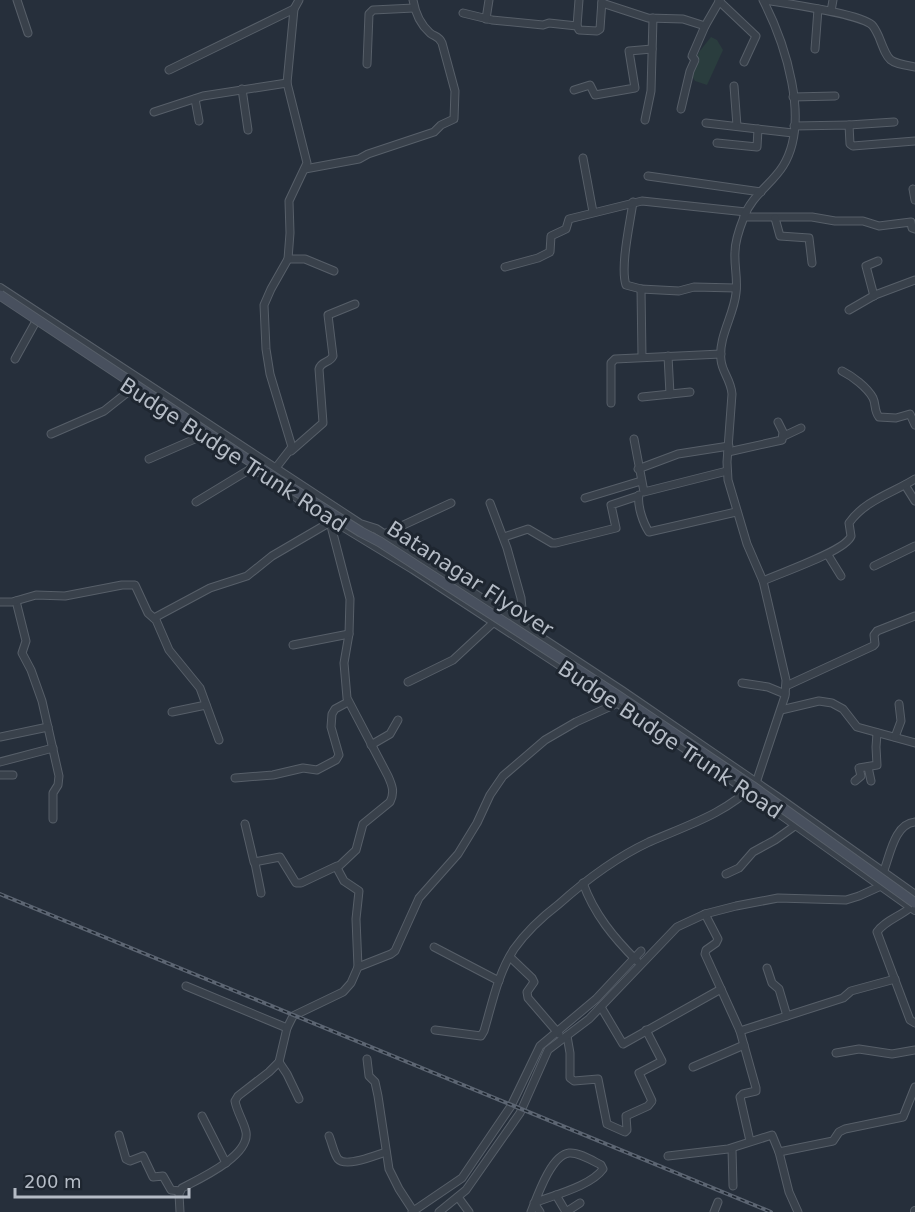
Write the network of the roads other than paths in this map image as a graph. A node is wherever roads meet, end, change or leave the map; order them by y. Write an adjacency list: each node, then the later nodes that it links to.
1 (17, 0): 19 (street)
2 (298, 0): 11 (street)
3 (489, 0): 16 (street)
4 (579, 0): 17 (street)
5 (720, 0): 18 (street); 22 (street)
6 (764, 0): 9 (street); 30 (street)
7 (833, 0): 13 (street)
8 (602, 2): 15 (street); 17 (street)
9 (794, 2): 12 (street)
10 (414, 4): 23 (street); 47 (street)
11 (294, 9): 25 (street); 26 (street)
12 (818, 9): 13 (street); 21 (street)
13 (831, 11): 24 (street)
14 (464, 13): 16 (street)
15 (653, 18): 18 (street); 20 (street)
16 (486, 19): 17 (street)
17 (577, 26)
18 (705, 26): 33 (street)
19 (28, 33)
20 (652, 49): 29 (street); 35 (street)
21 (815, 49)
22 (744, 62)
23 (367, 64)
24 (915, 67)
25 (169, 70)
26 (286, 83): 28 (street); 47 (street)
27 (734, 86): 39 (street)
28 (242, 89): 32 (street); 42 (street)
29 (573, 90)
30 (793, 96): 31 (street); 43 (street)
31 (835, 96)
32 (195, 99): 34 (street); 36 (street)
33 (681, 109)
34 (154, 112)
35 (645, 120)
36 (200, 121)
37 (894, 122): 40 (street)
38 (706, 123): 39 (street)
39 (737, 126): 41 (street)
40 (849, 126): 43 (street); 44 (street)
41 (758, 129): 43 (street); 45 (street)
42 (248, 130)
43 (793, 130): 50 (street)
44 (915, 141)
45 (717, 143)
46 (584, 158): 53 (street)
47 (304, 169): 57 (street)
48 (648, 176): 50 (street)
49 (913, 189): 51 (street)
50 (761, 192): 54 (street)
51 (915, 200)
52 (633, 202): 53 (street); 54 (street); 65 (street)
53 (593, 212): 60 (street)
54 (745, 214): 55 (street); 64 (street)
55 (775, 218): 56 (street); 59 (street)
56 (914, 223)
57 (288, 259): 61 (street); 90 (street)
58 (878, 261): 67 (street)
59 (812, 263)
60 (505, 267)
61 (334, 271)
62 (915, 280): 67 (street)
63 (0, 288): 93 (street, Budge Budge Trunk Road)
64 (736, 288): 65 (street); 72 (street)
65 (641, 289): 74 (street)
66 (0, 295): 162 (main road, Batanagar Flyover, bridge)
67 (873, 296): 70 (street)
68 (0, 300): 71 (street, Budge Budge Trunk Road)
69 (355, 304): 90 (street)
70 (849, 310)
71 (35, 323): 75 (street); 77 (street, Budge Budge Trunk Road)
72 (721, 354): 73 (street); 89 (street)
73 (668, 356): 74 (street); 79 (street)
74 (642, 357): 81 (street)
75 (15, 359)
76 (842, 371): 83 (street)
77 (133, 388): 85 (street); 86 (street, Budge Budge Trunk Road)
78 (690, 392): 79 (street)
79 (670, 394): 80 (street)
80 (642, 397)
81 (611, 403)
82 (778, 422): 87 (street)
83 (915, 425)
84 (801, 428): 87 (street)
85 (51, 434)
86 (204, 435): 91 (street); 92 (street, Budge Budge Trunk Road)
87 (784, 436): 89 (street)
88 (634, 439): 94 (street)
89 (729, 449): 94 (street); 95 (street)
90 (291, 451): 93 (street)
91 (149, 459)
92 (252, 468): 102 (street); 107 (street, Budge Budge Trunk Road)
93 (275, 469): 105 (street, Budge Budge Trunk Road)
94 (638, 469): 97 (street)
95 (727, 471): 99 (street); 106 (street)
96 (915, 479): 98 (street)
97 (641, 481): 99 (street); 100 (street)
98 (905, 484): 101 (street); 111 (street)
99 (640, 493): 106 (street); 109 (street)
100 (585, 498)
101 (915, 501)
102 (196, 502)
103 (451, 502): 108 (street)
104 (490, 503): 109 (street)
105 (339, 511): 107 (street); 108 (street, Budge Budge Trunk Road)
106 (736, 512): 114 (street)
107 (331, 521): 118 (street); 120 (street, Budge Budge Trunk Road); 121 (street)
108 (384, 534): 119 (street, Budge Budge Trunk Road)
109 (504, 537): 119 (street)
110 (915, 546): 112 (street)
111 (828, 555): 113 (street); 114 (street)
112 (874, 566)
113 (841, 576)
114 (763, 581): 125 (street)
115 (16, 601): 116 (street); 118 (street); 133 (street)
116 (0, 602)
117 (915, 616): 125 (street)
118 (154, 618): 128 (street)
119 (519, 621): 148 (street, Budge Budge Trunk Road)
120 (494, 622): 123 (street); 127 (street, Budge Budge Trunk Road)
121 (349, 634): 122 (street); 126 (street)
122 (293, 645)
123 (408, 682)
124 (742, 683): 125 (street)
125 (786, 690): 130 (street)
126 (348, 702): 139 (street); 145 (street)
127 (618, 703): 149 (street, Budge Budge Trunk Road); 169 (street)
128 (206, 705): 131 (street); 137 (street)
129 (902, 708): 136 (street)
130 (781, 710): 134 (street); 148 (street)
131 (172, 712)
132 (398, 720): 139 (street)
133 (48, 727): 135 (street); 140 (street)
134 (877, 733): 136 (street); 142 (street)
135 (0, 737)
136 (895, 737): 138 (street)
137 (219, 740)
138 (915, 743)
139 (371, 745): 155 (street)
140 (53, 748): 141 (street); 150 (street)
141 (0, 762)
142 (868, 767): 146 (street); 147 (street)
143 (0, 775): 144 (street)
144 (13, 775)
145 (235, 778)
146 (855, 781)
147 (871, 781)
148 (756, 783): 149 (street); 156 (street, Budge Budge Trunk Road)
149 (748, 791): 153 (street, Budge Budge Trunk Road); 158 (street)
150 (53, 819)
151 (915, 822): 156 (street)
152 (245, 825): 154 (street)
153 (796, 825): 157 (street); 159 (street, Budge Budge Trunk Road)
154 (255, 863): 155 (street); 160 (street)
155 (337, 866): 169 (street)
156 (882, 872): 161 (street, Budge Budge Trunk Road)
157 (726, 874)
158 (583, 883): 166 (street); 167 (street)
159 (878, 884): 162 (street, Budge Budge Trunk Road); 163 (street)
160 (261, 893)
161 (915, 896)
162 (914, 906): 171 (street)
163 (705, 914): 168 (street); 174 (street)
164 (434, 947): 172 (street)
165 (641, 951): 167 (street)
166 (510, 957): 172 (street); 182 (street)
167 (635, 959): 168 (street); 182 (street)
168 (641, 965): 175 (street)
169 (358, 967): 178 (street)
170 (767, 968): 176 (street)
171 (895, 979): 176 (street); 177 (street)
172 (498, 981): 179 (street)
173 (186, 986): 178 (street)
174 (721, 989): 180 (street); 181 (street)
175 (601, 1007): 180 (street); 182 (street)
176 (787, 1016): 181 (street)
177 (915, 1023)
178 (287, 1028): 187 (street)
179 (435, 1030)
180 (646, 1030): 182 (street)
181 (740, 1031): 183 (street)
182 (561, 1035): 203 (street); 208 (street)
183 (744, 1045): 188 (street); 194 (street)
184 (915, 1050): 185 (street)
185 (836, 1053)
186 (367, 1059): 196 (street)
187 (279, 1062): 190 (street); 199 (street)
188 (693, 1067)
189 (915, 1087): 197 (street)
190 (299, 1099)
191 (202, 1116): 199 (street)
192 (119, 1135): 201 (street)
193 (329, 1136): 196 (street)
194 (750, 1142): 195 (street); 197 (street)
195 (732, 1149): 198 (street); 200 (street)
196 (386, 1152): 208 (street)
197 (779, 1152): 215 (street)
198 (668, 1156)
199 (226, 1163): 201 (street)
200 (733, 1186)
201 (180, 1191): 207 (street)
202 (556, 1195): 205 (street); 205 (street); 213 (street)
203 (458, 1197): 209 (street); 210 (street)
204 (718, 1202): 214 (street)
205 (534, 1203): 211 (street); 212 (street)
206 (580, 1203): 213 (street)
207 (180, 1212)
208 (413, 1212)
209 (439, 1212)
210 (469, 1212)
211 (531, 1212)
212 (540, 1212)
213 (566, 1212)
214 (714, 1212)
215 (798, 1212)

